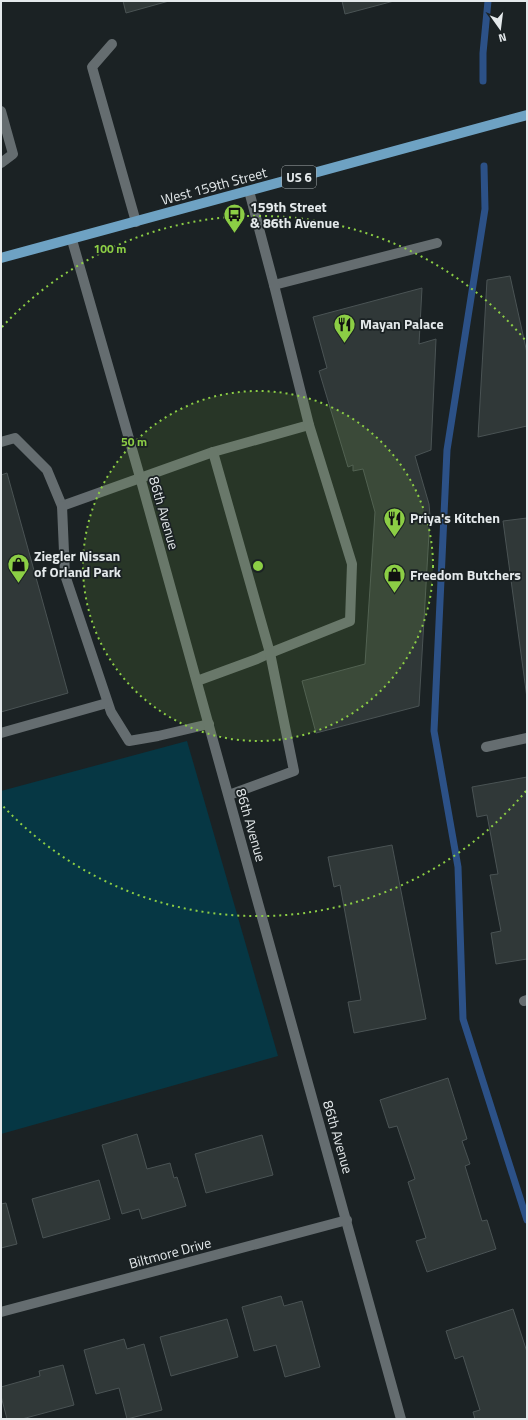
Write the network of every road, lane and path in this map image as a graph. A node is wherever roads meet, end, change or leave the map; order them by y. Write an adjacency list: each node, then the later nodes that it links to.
1 (112, 44): 6 (street)
2 (1, 111): 4 (street)
3 (527, 115): 5 (main road, West 159th Street / US 6)
4 (1, 163)
5 (249, 191): 6 (main road, West 159th Street / US 6); 10 (street)
6 (136, 222): 7 (main road, West 159th Street / US 6)
7 (72, 240): 9 (main road, West 159th Street / US 6); 14 (street, 86th Avenue)
8 (437, 243): 10 (street)
9 (1, 258)
10 (274, 285): 11 (street)
11 (309, 425): 13 (street); 16 (street)
12 (1, 442): 15 (street)
13 (213, 452): 14 (street); 16 (street)
14 (140, 477): 15 (street); 17 (street, 86th Avenue)
15 (62, 506): 18 (street)
16 (270, 653): 17 (street); 23 (street)
17 (197, 681): 19 (street, 86th Avenue)
18 (107, 703): 19 (street); 20 (street)
19 (209, 724): 23 (street, 86th Avenue)
20 (1, 733)
21 (527, 738): 22 (street)
22 (486, 747)
23 (228, 795): 24 (street, 86th Avenue)
24 (347, 1220): 25 (street, Biltmore Drive); 26 (street, 86th Avenue)
25 (1, 1312)
26 (401, 1419)

